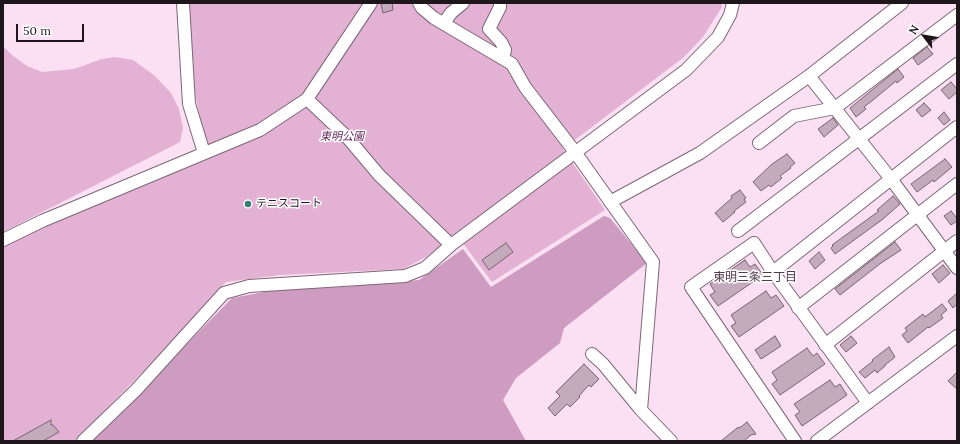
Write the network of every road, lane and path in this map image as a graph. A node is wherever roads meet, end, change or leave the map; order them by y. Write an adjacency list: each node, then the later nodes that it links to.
1 (184, 3): 20 (street)
2 (371, 3): 14 (street)
3 (419, 3): 10 (street)
4 (463, 3): 10 (street)
5 (489, 3): 6 (street)
6 (499, 3): 11 (street)
7 (733, 3): 19 (street)
8 (902, 3): 13 (street)
9 (957, 14): 15 (street)
10 (444, 23): 11 (street)
11 (503, 59): 19 (street)
12 (957, 64): 17 (street)
13 (809, 76): 15 (street); 23 (street)
14 (307, 99): 20 (street); 28 (street)
15 (835, 108): 17 (street); 18 (street)
16 (957, 127): 21 (street)
17 (860, 139): 21 (street); 25 (street)
18 (759, 144)
19 (575, 152): 23 (street); 28 (street)
20 (204, 154): 26 (street)
21 (891, 179): 24 (street); 31 (street)
22 (957, 184): 24 (street)
23 (610, 202): 37 (street)
24 (918, 215): 29 (street); 32 (street)
25 (738, 231)
26 (3, 240)
27 (957, 241): 29 (street)
28 (451, 246): 38 (street)
29 (944, 251): 30 (street); 34 (street)
30 (957, 268)
31 (773, 272): 32 (street); 40 (street)
32 (798, 308): 34 (street)
33 (957, 336): 36 (street)
34 (825, 345): 36 (street)
35 (592, 354): 37 (street)
36 (868, 403): 41 (street)
37 (641, 410): 39 (street)
38 (83, 441)
39 (671, 441)
40 (795, 441)
41 (817, 441)

